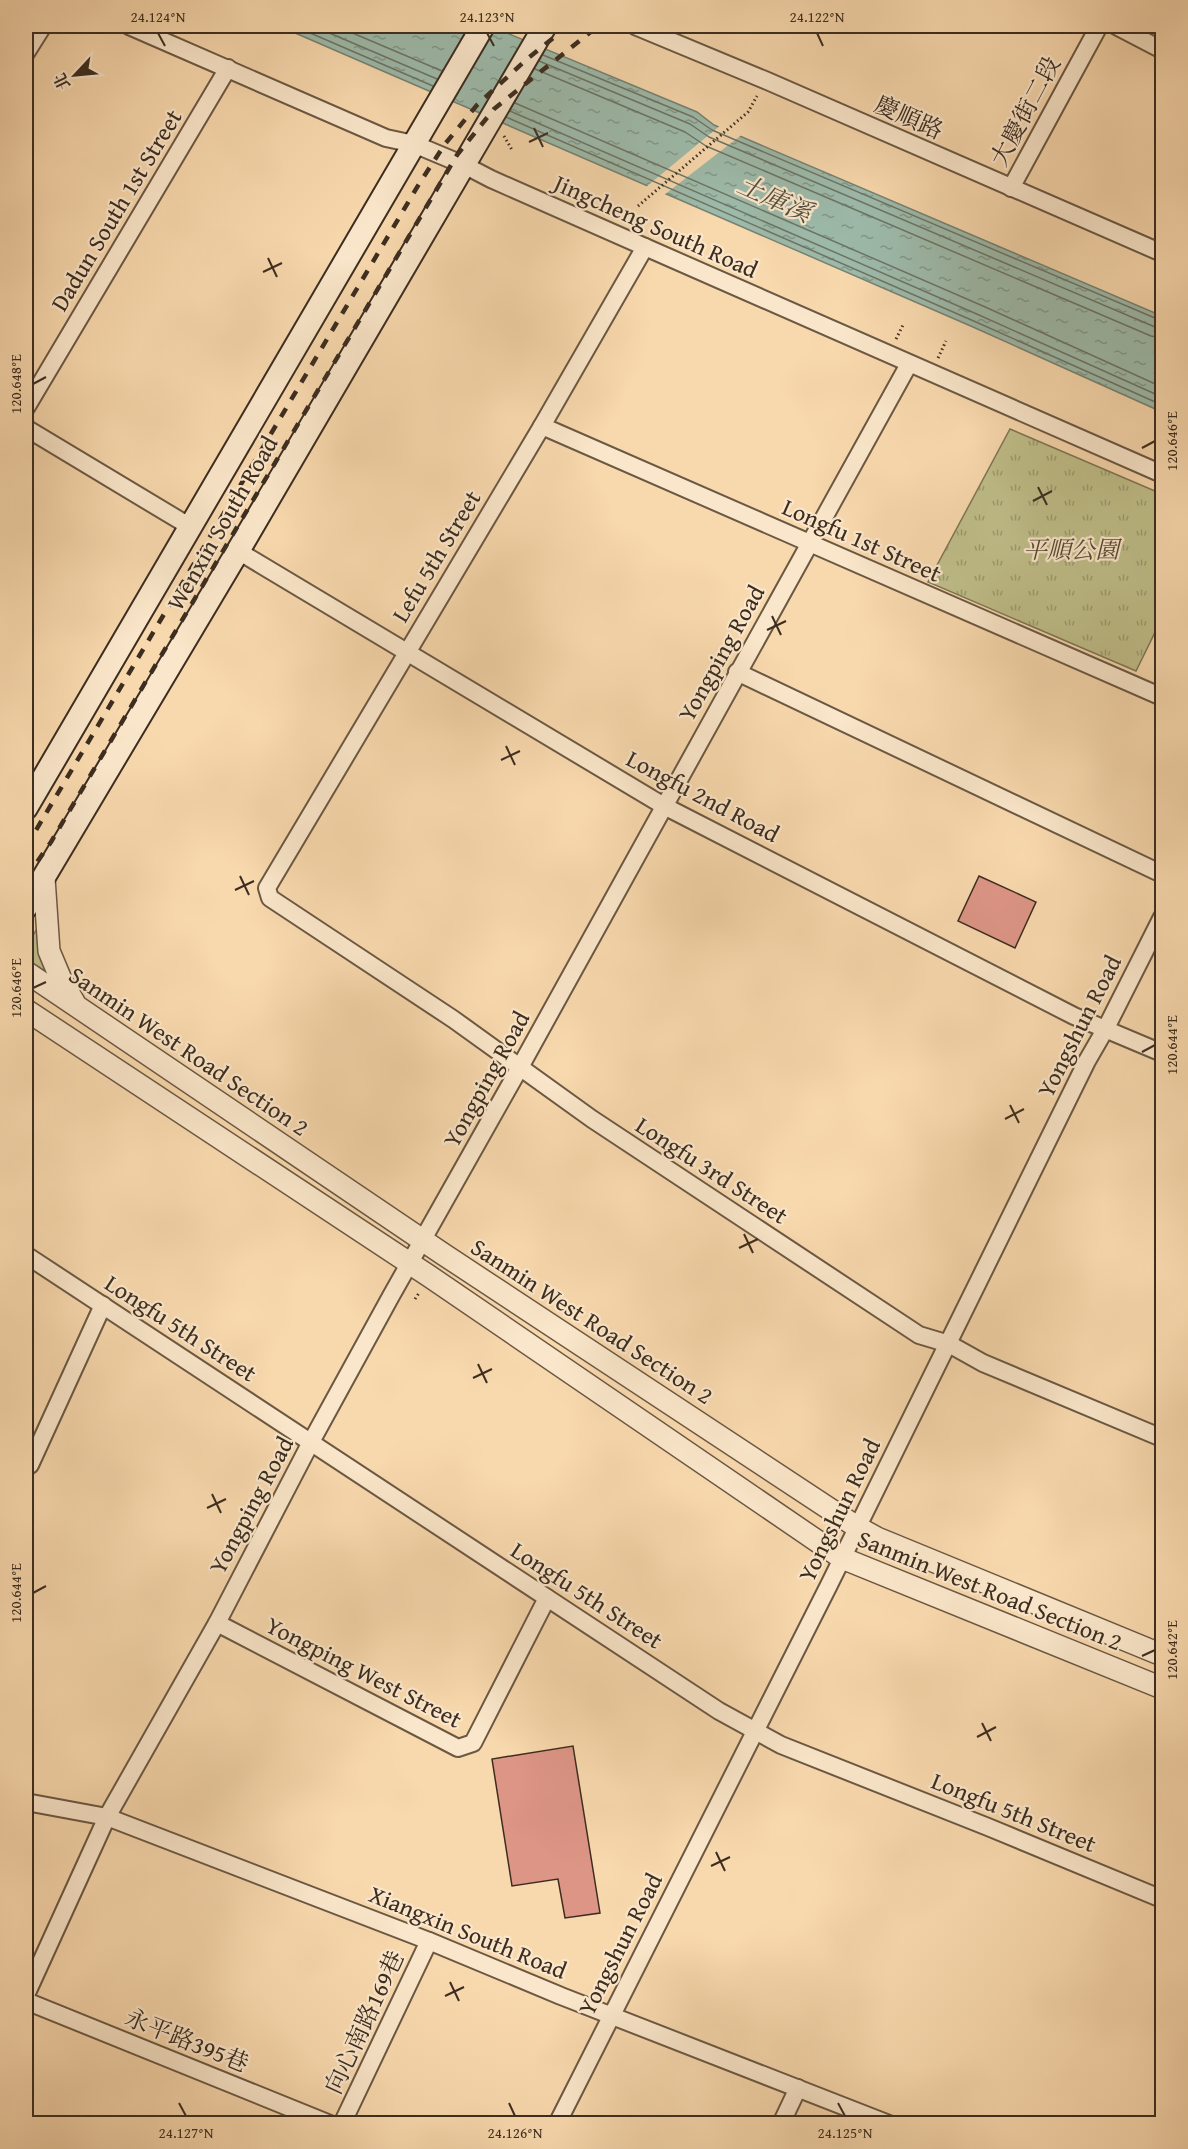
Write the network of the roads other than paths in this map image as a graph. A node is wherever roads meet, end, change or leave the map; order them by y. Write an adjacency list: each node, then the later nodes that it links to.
1 (43, 26): 9 (street)
2 (129, 26): 10 (street, Jingcheng South Road)
3 (483, 26): 11 (main road, Wenxin South Road)
4 (545, 26): 12 (main road, Wenxin South Road)
5 (635, 26): 13 (street, 慶順路)
6 (1099, 26): 13 (street, 大慶街二段)
7 (1116, 26): 8 (street)
8 (1162, 50)
9 (26, 53)
10 (228, 68): 11 (street, Jingcheng South Road); 17 (street, Dadun South 1st Street)
11 (414, 144): 12 (street, Jingcheng South Road); 21 (main road, Wenxin South Road)
12 (464, 165): 14 (street, Jingcheng South Road); 23 (main road, Wenxin South Road)
13 (1011, 188): 15 (street, 慶順路)
14 (645, 247): 16 (street, Jingcheng South Road); 18 (street, Lefu 5th Street)
15 (1162, 253)
16 (909, 364): 20 (street, Jingcheng South Road); 22 (street, Yongping Road)
17 (26, 408)
18 (542, 426): 22 (street, Longfu 1st Street); 24 (street, Lefu 5th Street)
19 (26, 428): 21 (street)
20 (1162, 474)
21 (189, 526): 28 (main road, Wenxin South Road)
22 (809, 543): 25 (street, Yongping Road); 26 (street, Longfu 1st Street)
23 (238, 551): 24 (street, Longfu 2nd Road); 30 (main road, Wenxin South Road)
24 (407, 653): 27 (street, Longfu 2nd Road); 31 (street, Lefu 5th Street)
25 (737, 672): 27 (street, Yongping Road); 29 (street)
26 (1162, 697)
27 (664, 806): 37 (street, Longfu 2nd Road); 39 (street, Yongping Road)
28 (26, 808)
29 (1162, 874)
30 (44, 878): 32 (main road, Wenxin South Road); 35 (street)
31 (267, 888): 39 (street, Longfu 3rd Street)
32 (26, 907)
33 (1162, 918): 37 (street, Yongshun Road)
34 (26, 972): 35 (street, Sanmin West Road Section 2)
35 (75, 1006): 40 (street, Sanmin West Road Section 2)
36 (26, 1010): 42 (street, Sanmin West Road Section 2)
37 (1106, 1028): 38 (street, Longfu 2nd Road); 44 (street, Yongshun Road)
38 (1162, 1053)
39 (519, 1069): 40 (street, Yongping Road); 44 (street, Longfu 3rd Street)
40 (424, 1241): 42 (street, Yongping Road); 48 (street, Sanmin West Road Section 2)
41 (26, 1255): 43 (street, Longfu 5th Street)
42 (410, 1264): 46 (street, Yongping Road); 49 (street, Sanmin West Road Section 2)
43 (103, 1305): 46 (street, Longfu 5th Street); 47 (street)
44 (949, 1344): 45 (street, Longfu 3rd Street); 48 (street, Yongshun Road)
45 (1162, 1438)
46 (311, 1442): 50 (street, Longfu 5th Street); 51 (street, Yongping Road)
47 (26, 1467)
48 (857, 1527): 49 (street, Yongshun Road); 52 (street, Sanmin West Road Section 2)
49 (842, 1558): 53 (street, Sanmin West Road Section 2); 54 (street, Yongshun Road)
50 (547, 1598): 51 (street, Yongping West Street); 54 (street, Longfu 5th Street)
51 (217, 1623): 56 (street, Yongping Road)
52 (1162, 1655)
53 (1162, 1688)
54 (755, 1730): 57 (street, Longfu 5th Street); 61 (street, Yongshun Road)
55 (26, 1802): 56 (street, Xiangxin South Road)
56 (107, 1817): 58 (street, Xiangxin South Road); 59 (street, Yongping Road)
57 (1162, 1899)
58 (429, 1941): 61 (street, Xiangxin South Road); 64 (street, 向心南路169巷)
59 (26, 1995)
60 (26, 2001): 63 (street, 永平路395巷)
61 (611, 2015): 62 (street, Xiangxin South Road); 65 (street, Yongshun Road)
62 (798, 2088): 66 (street); 67 (street, Xiangxin South Road)
63 (330, 2124)
64 (342, 2124)
65 (557, 2124)
66 (781, 2124)
67 (889, 2124)

